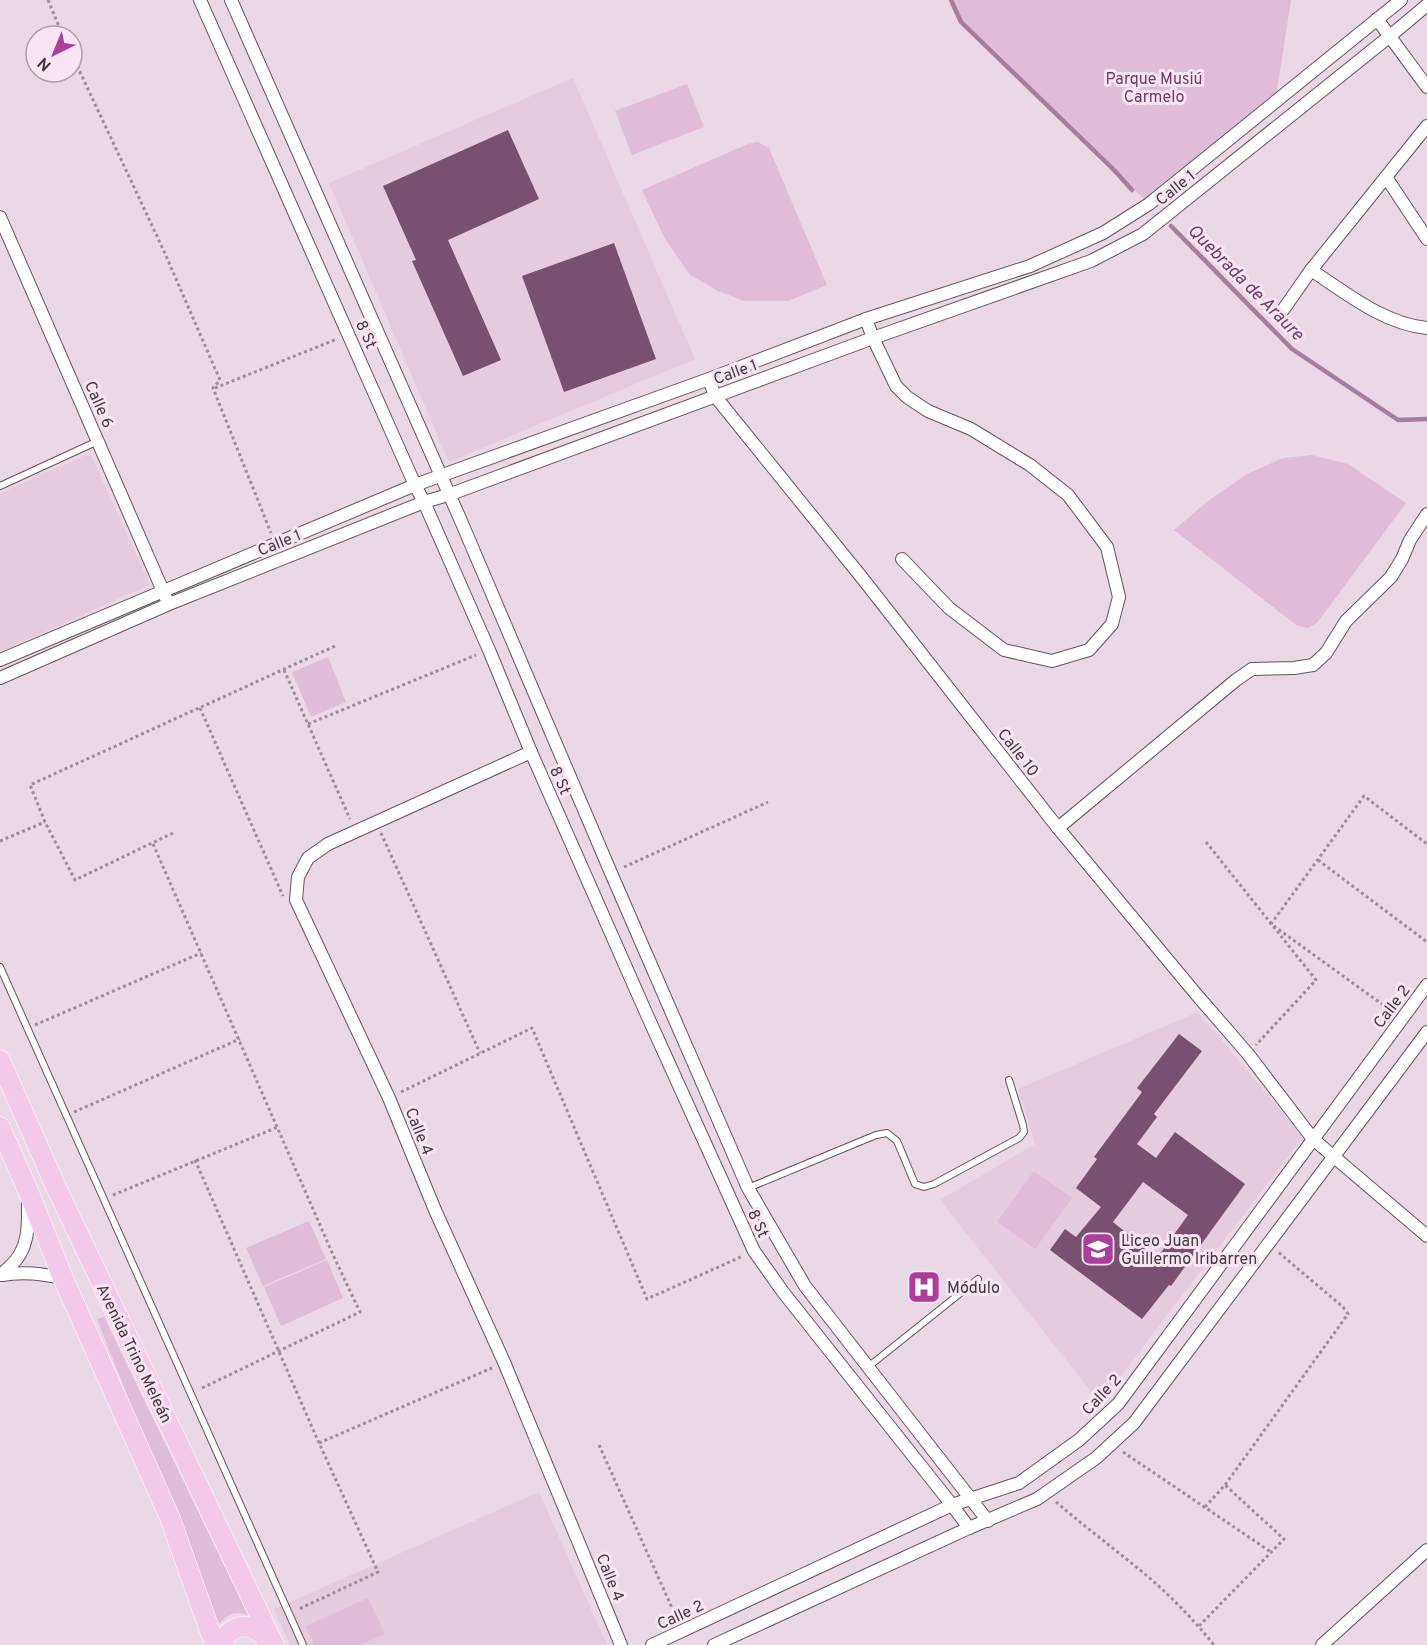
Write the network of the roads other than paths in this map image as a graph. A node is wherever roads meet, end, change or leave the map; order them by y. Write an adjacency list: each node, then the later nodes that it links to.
1 (200, 0): 21 (street, 8 St)
2 (231, 0): 20 (street, 8 St)
3 (1401, 0): 5 (street, Calle 1)
4 (1427, 5): 6 (street, Calle 1)
5 (1377, 19): 6 (street); 14 (street, Calle 1)
6 (1390, 36): 7 (street); 16 (street, Calle 1)
7 (1427, 87)
8 (1427, 126): 9 (street)
9 (1386, 177): 11 (street); 12 (street)
10 (0, 217): 19 (street, Calle 6)
11 (1427, 239)
12 (1311, 270): 13 (street); 15 (street)
13 (1283, 310)
14 (866, 319): 16 (street); 17 (street, Calle 1)
15 (1427, 328)
16 (873, 338): 18 (street, Calle 1); 26 (street)
17 (709, 379): 18 (street, Calle 10); 20 (street, Calle 1)
18 (716, 396): 23 (street, Calle 1); 32 (street, Calle 10)
19 (98, 441): 22 (lane); 27 (street, Calle 6)
20 (440, 475): 21 (street, Calle 1); 23 (street, 8 St)
21 (415, 485): 24 (street, 8 St); 27 (street, Calle 1)
22 (0, 486)
23 (448, 495): 24 (street, Calle 1); 41 (street, 8 St)
24 (424, 502): 28 (street, Calle 1); 31 (street, 8 St)
25 (1427, 514): 32 (street)
26 (902, 559)
27 (163, 590): 28 (street, Calle 6); 29 (street, Calle 1)
28 (169, 604): 30 (street, Calle 1)
29 (0, 660)
30 (0, 678)
31 (531, 753): 49 (street, 8 St); 57 (street, Calle 4)
32 (1058, 828): 39 (street, Calle 10)
33 (0, 967): 56 (lane)
34 (1427, 985): 39 (street, Calle 2)
35 (1427, 1032): 40 (street)
36 (0, 1060): 55 (main road, Avenida Trino Meleán)
37 (1009, 1080): 41 (lane)
38 (0, 1127): 42 (main road, Avenida Trino Meleán)
39 (1312, 1139): 40 (street, Calle 10); 48 (street, Calle 2)
40 (1333, 1157): 43 (street, Calle 10); 50 (street)
41 (748, 1188): 47 (street, 8 St)
42 (29, 1193): 44 (street); 45 (main road, Avenida Trino Meleán)
43 (1427, 1236)
44 (0, 1275): 45 (street)
45 (63, 1278): 53 (main road, Avenida Trino Meleán)
46 (978, 1279): 47 (lane)
47 (867, 1367): 48 (street, 8 St)
48 (972, 1499): 49 (street, Calle 2); 50 (street, 8 St)
49 (952, 1505): 51 (street, 8 St); 58 (street, Calle 2)
50 (988, 1521): 51 (street)
51 (969, 1528): 59 (street)
52 (1427, 1550): 60 (street)
53 (215, 1645)
54 (223, 1645): 55 (main road)
55 (273, 1645)
56 (303, 1645)
57 (621, 1645)
58 (652, 1645)
59 (714, 1645)
60 (1322, 1645)

